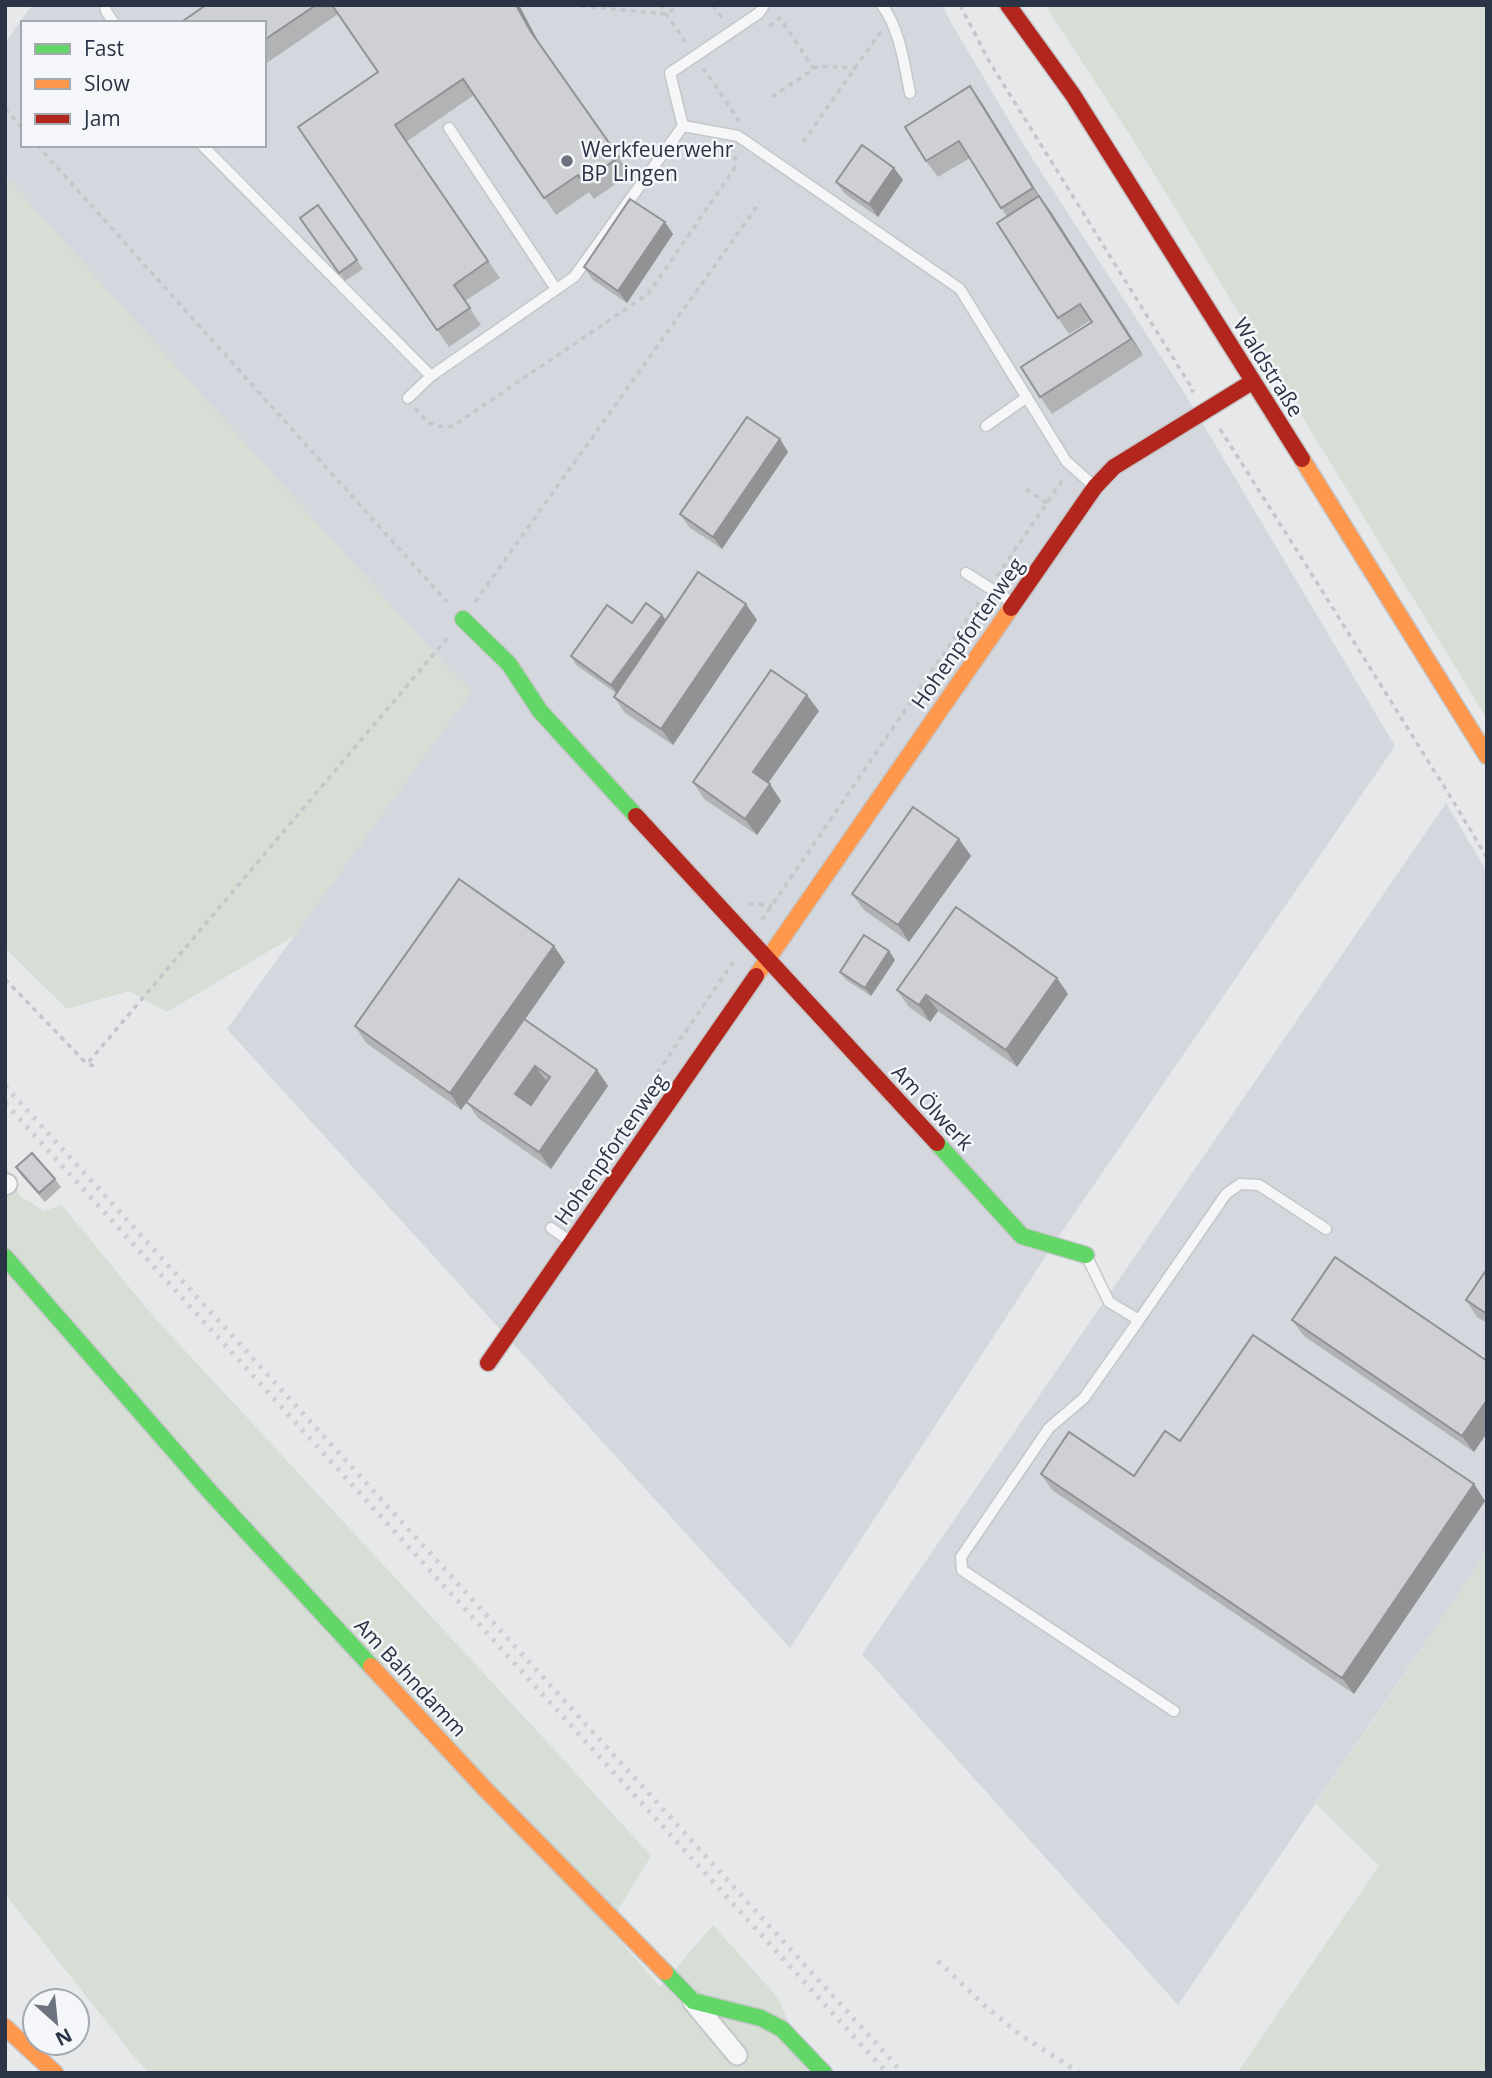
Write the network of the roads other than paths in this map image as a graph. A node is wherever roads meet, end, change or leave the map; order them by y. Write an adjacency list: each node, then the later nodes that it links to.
1 (105, 5): 5 (lane)
2 (764, 5): 7 (lane)
3 (882, 5): 6 (lane)
4 (1008, 5): 12 (street, Waldstraße)
5 (113, 21)
6 (910, 93)
7 (682, 126): 10 (lane); 13 (lane)
8 (449, 128): 10 (lane)
9 (204, 147): 11 (lane)
10 (556, 289): 11 (lane)
11 (431, 376): 14 (lane)
12 (1252, 382): 16 (street, Hohenpfortenweg); 20 (street, Waldstraße)
13 (1027, 397): 15 (lane); 16 (lane)
14 (408, 398)
15 (986, 426)
16 (1095, 487): 18 (street, Hohenpfortenweg)
17 (966, 573): 18 (lane)
18 (1013, 603): 21 (street, Hohenpfortenweg)
19 (463, 619): 21 (street)
20 (1487, 756)
21 (767, 959): 24 (street, Hohenpfortenweg); 25 (street, Am Ölwerk)
22 (551, 1228): 24 (lane)
23 (1326, 1229): 27 (lane)
24 (571, 1243): 28 (street, Hohenpfortenweg)
25 (1086, 1255): 27 (lane)
26 (5, 1257): 30 (street, Am Bahndamm)
27 (1139, 1320): 29 (lane)
28 (488, 1363)
29 (1174, 1711)
30 (693, 2001): 32 (street); 34 (street, Am Bahndamm)
31 (5, 2027): 33 (street)
32 (737, 2055)
33 (55, 2073)
34 (824, 2073)

